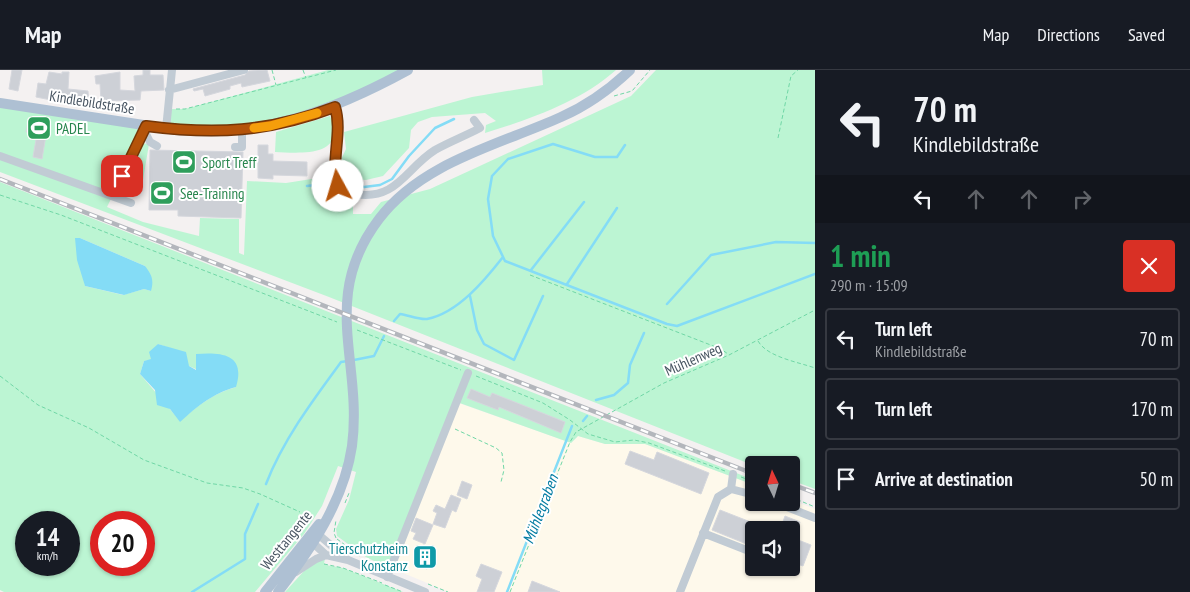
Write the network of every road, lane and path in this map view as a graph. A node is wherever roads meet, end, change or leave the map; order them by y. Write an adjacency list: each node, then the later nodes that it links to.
1 (172, 70): 11 (street)
2 (244, 70): 11 (street)
3 (272, 70): 10 (path)
4 (303, 70): 9 (path)
5 (336, 70): 9 (path)
6 (408, 70): 13 (main road, Kindlebildstraße)
7 (630, 70): 51 (main road, Westtangente)
8 (798, 70): 19 (path)
9 (306, 79): 10 (path)
10 (276, 86): 14 (path)
11 (170, 90): 14 (street)
12 (0, 103): 17 (main road, Kindlebildstraße)
13 (335, 107): 15 (street); 18 (main road, Kindlebildstraße)
14 (168, 109): 16 (street)
15 (474, 120)
16 (166, 128): 17 (main road, Kindlebildstraße); 18 (main road, Kindlebildstraße)
17 (145, 129): 20 (street); 24 (street)
18 (242, 130): 21 (street)
19 (778, 138)
20 (157, 146)
21 (235, 147)
22 (0, 156): 24 (street)
23 (0, 195): 28 (path)
24 (111, 196): 25 (street)
25 (131, 203)
26 (530, 275): 31 (path)
27 (815, 310): 30 (path, Mühlenweg)
28 (334, 320)
29 (379, 338): 33 (path)
30 (758, 340): 31 (path, Mühlenweg); 32 (path)
31 (729, 354): 36 (path, Mühlenweg)
32 (815, 368)
33 (464, 371): 35 (street); 36 (path)
34 (0, 376): 47 (path)
35 (447, 426): 39 (path); 59 (street)
36 (581, 428): 37 (path); 64 (path)
37 (733, 474): 38 (path); 40 (street)
38 (745, 479)
39 (501, 482)
40 (731, 489): 42 (street); 50 (street)
41 (350, 490): 44 (path)
42 (745, 493)
43 (800, 500): 45 (path)
44 (344, 505)
45 (815, 506)
46 (797, 511): 49 (street)
47 (300, 512)
48 (337, 518): 52 (path)
49 (815, 518)
50 (703, 533): 54 (street); 65 (street)
51 (314, 538): 53 (street); 55 (street); 58 (main road, Westtangente); 60 (main road, Westtangente)
52 (336, 538): 53 (path); 56 (path)
53 (330, 545): 57 (street)
54 (745, 549)
55 (326, 555): 57 (street); 58 (street); 62 (path)
56 (364, 559)
57 (348, 560): 59 (street)
58 (290, 576): 61 (main road, Westtangente)
59 (387, 577): 63 (street)
60 (265, 592)
61 (278, 592)
62 (403, 592)
63 (425, 592)
64 (510, 592)
65 (680, 592)

